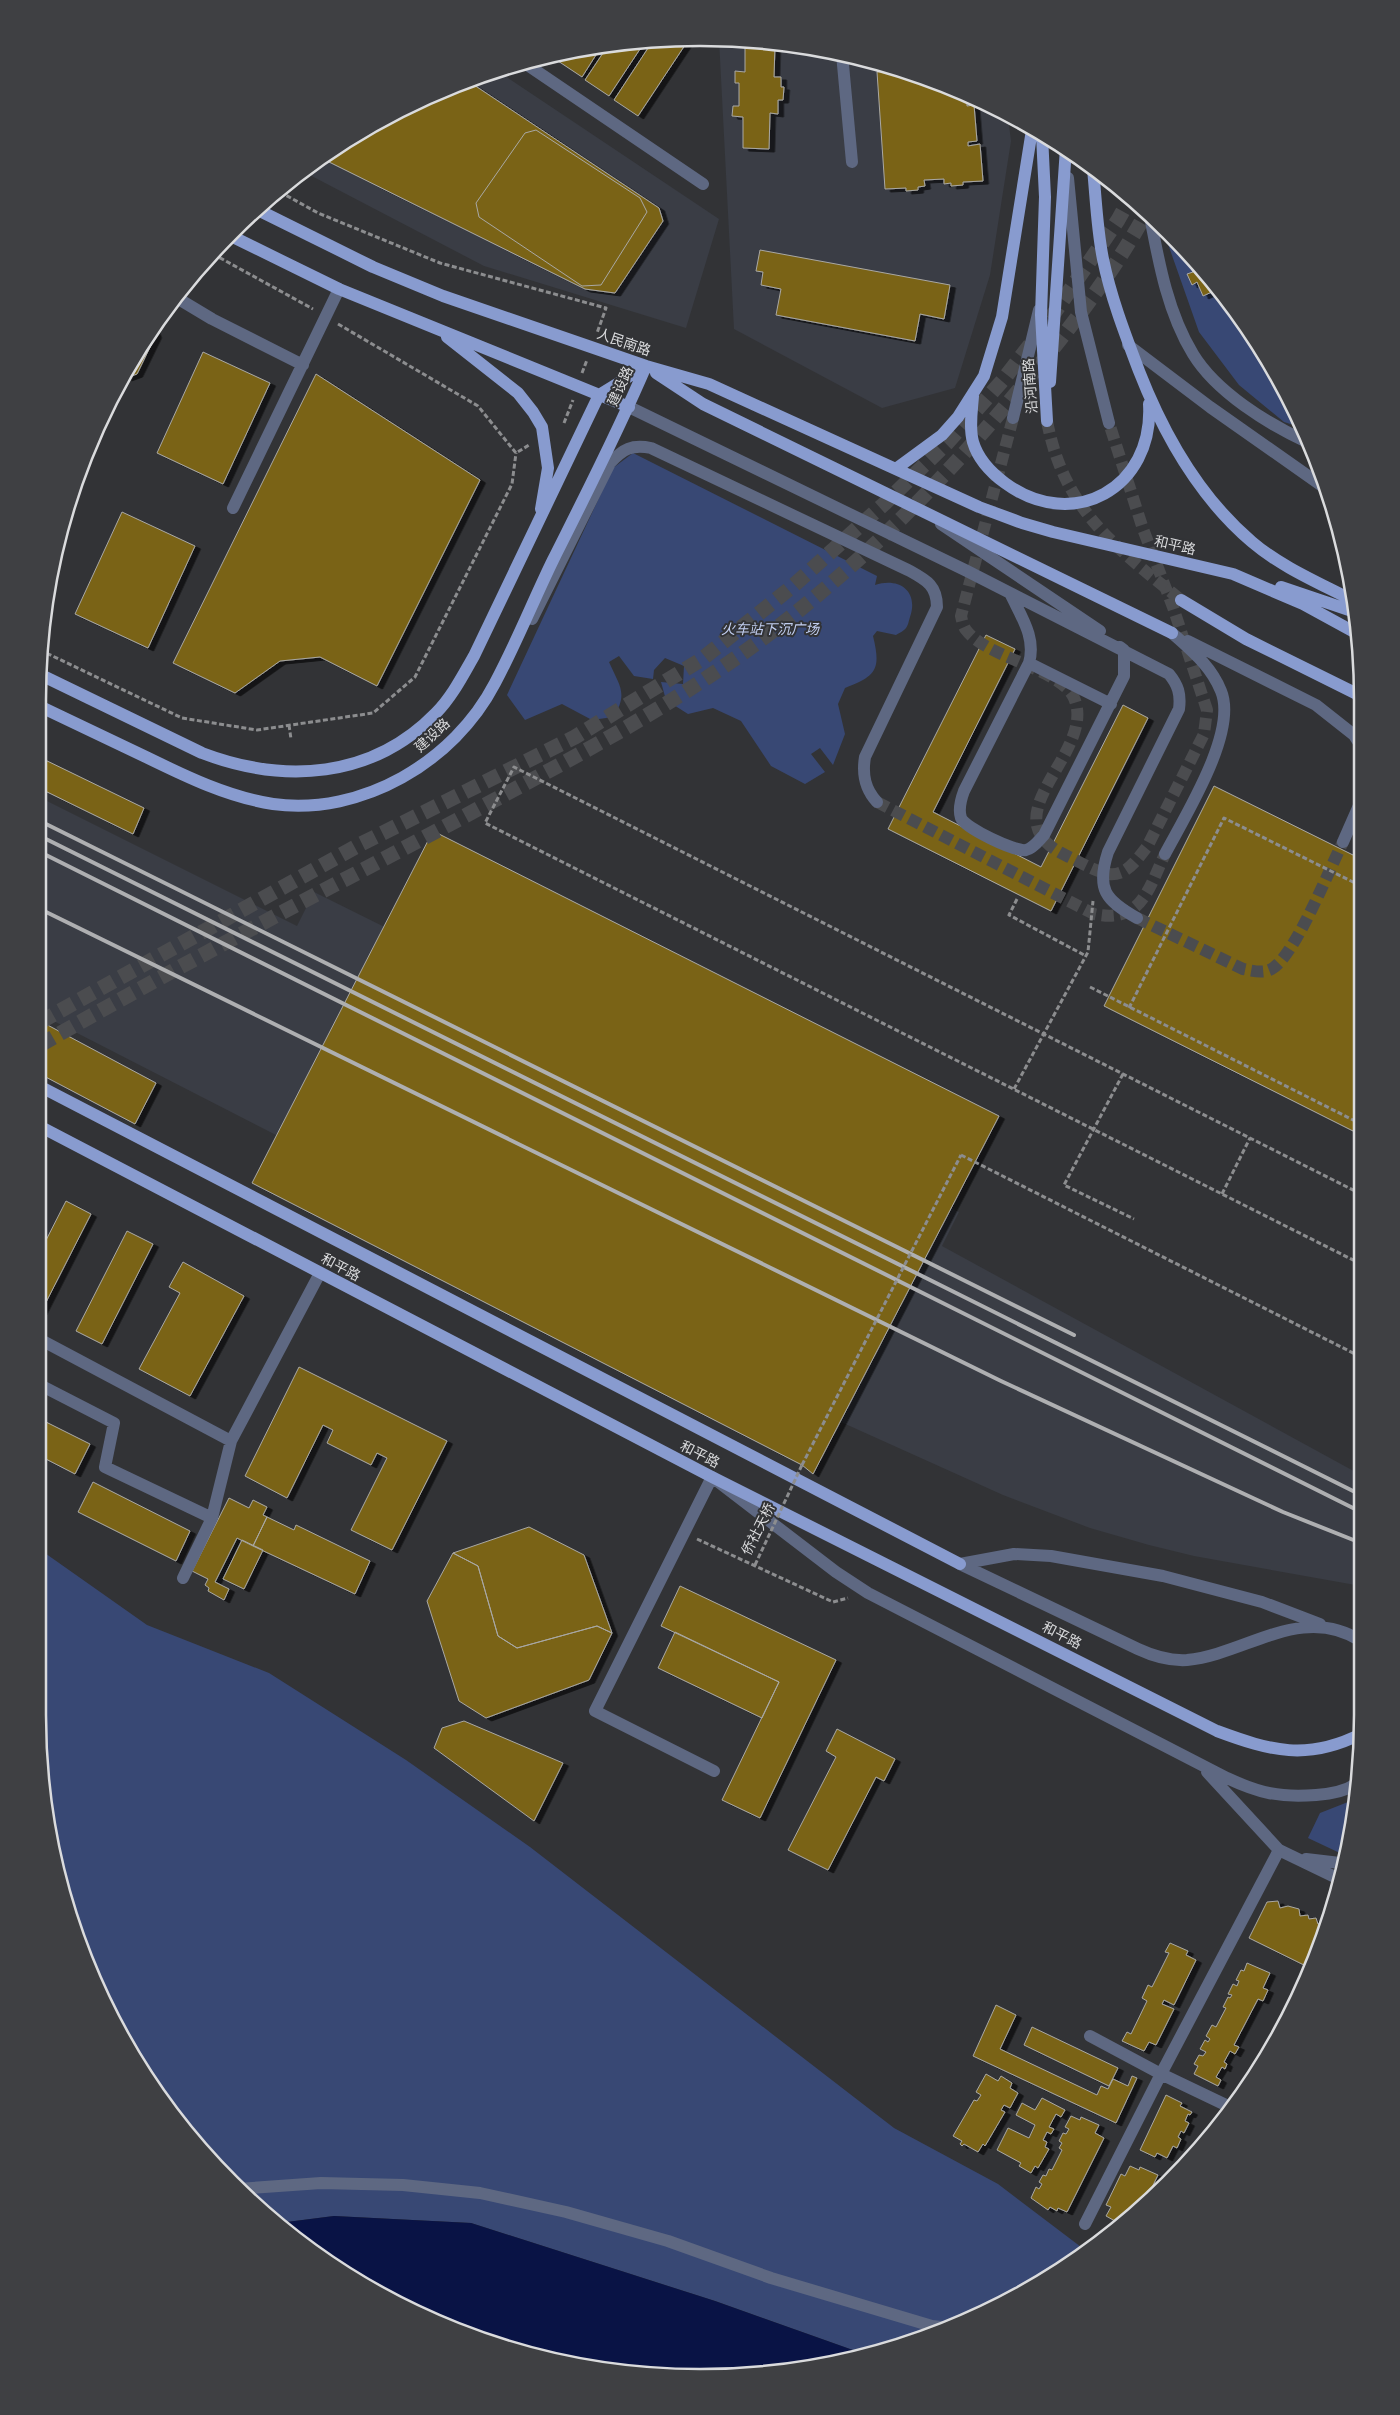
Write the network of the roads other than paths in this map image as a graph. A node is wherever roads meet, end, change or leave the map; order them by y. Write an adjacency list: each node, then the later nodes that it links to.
1 (843, 63): 7 (street)
2 (533, 69): 9 (street)
3 (1031, 136): 22 (main road)
4 (1042, 143): 14 (main road, 沿河南路)
5 (1066, 158): 14 (main road, 沿河南路)
6 (1066, 158): 25 (street)
7 (852, 162)
8 (1094, 178): 17 (main road)
9 (703, 184)
10 (264, 213): 19 (main road, 人民南路)
11 (1152, 229): 26 (street)
12 (237, 239): 13 (main road)
13 (339, 288): 16 (main road); 18 (street)
14 (1042, 292): 24 (street)
15 (182, 301): 18 (street)
16 (435, 328): 20 (main road); 32 (main road)
17 (1128, 345): 21 (main road); 28 (street)
18 (303, 366): 30 (street)
19 (646, 366): 20 (main road, 建设路); 23 (main road, 建设路); 27 (main road, 人民南路); 31 (main road)
20 (599, 395): 23 (main road); 32 (main road, 建设路)
21 (1148, 395): 22 (main road); 35 (main road)
22 (973, 396): 27 (main road)
23 (629, 407): 34 (street); 43 (main road, 建设路)
24 (1012, 418)
25 (1109, 423)
26 (1299, 438)
27 (897, 468): 29 (main road, 人民南路)
28 (1316, 481)
29 (979, 507): 33 (main road, 和平路)
30 (233, 508)
31 (924, 513): 39 (main road); 40 (street)
32 (538, 526): 42 (main road, 建设路)
33 (1232, 574): 37 (main road); 38 (main road, 和平路)
34 (1012, 595): 40 (street); 41 (street)
35 (1345, 596)
36 (1181, 600): 44 (main road)
37 (1347, 609)
38 (1349, 630)
39 (1172, 633): 47 (street); 51 (street)
40 (1124, 650): 45 (street); 52 (street)
41 (1029, 663): 45 (street); 45 (street)
42 (47, 678)
43 (495, 685): 46 (main road, 建设路); 48 (street)
44 (1354, 692)
45 (1111, 704)
46 (46, 709)
47 (1354, 735)
48 (877, 802)
49 (1354, 816): 50 (street)
50 (1342, 842)
51 (1166, 854)
52 (1138, 918)
53 (46, 1091): 61 (main road, 和平路)
54 (46, 1130): 55 (main road, 和平路)
55 (320, 1273): 58 (street); 59 (main road, 和平路)
56 (46, 1342): 58 (street)
57 (46, 1388): 60 (street)
58 (231, 1441): 60 (street)
59 (712, 1476): 65 (main road, 和平路); 66 (street); 67 (street)
60 (212, 1518): 62 (street)
61 (960, 1564): 63 (street); 63 (street)
62 (184, 1578)
63 (1342, 1631): 64 (street)
64 (1354, 1637)
65 (1353, 1737)
66 (1200, 1764): 68 (street); 69 (street)
67 (714, 1771)
68 (1349, 1787)
69 (1279, 1850): 70 (street); 74 (street)
70 (1296, 1858): 71 (street); 72 (street)
71 (1336, 1863)
72 (1333, 1876)
73 (1090, 2036): 74 (street)
74 (1160, 2074): 75 (street); 77 (street)
75 (1225, 2105)
76 (250, 2188): 78 (street)
77 (1085, 2224)
78 (932, 2326)

